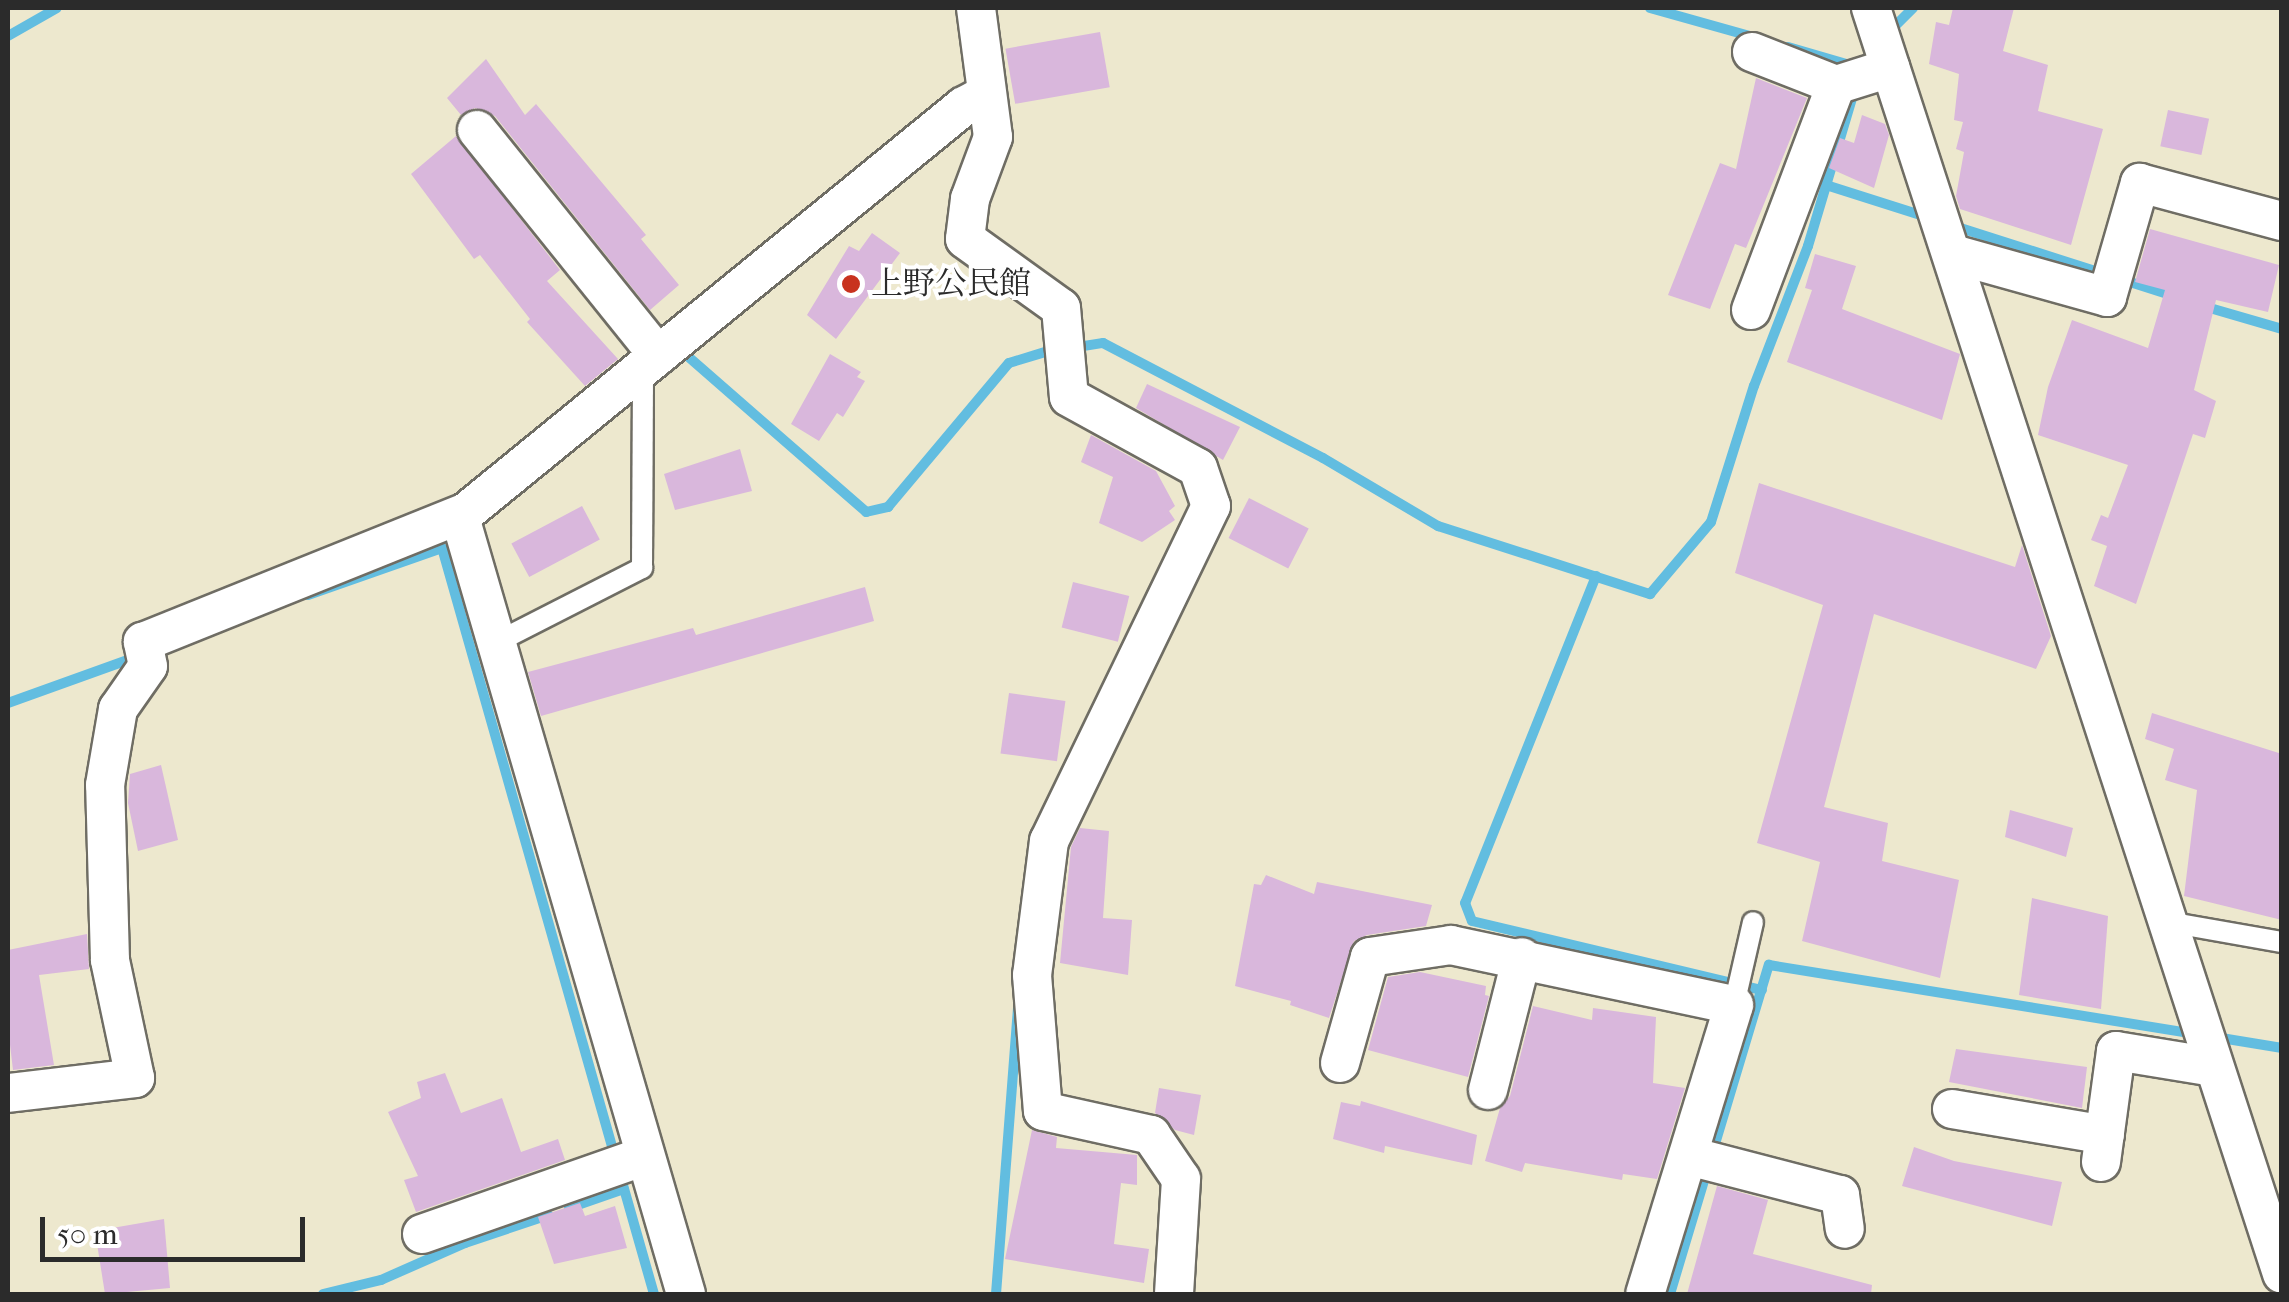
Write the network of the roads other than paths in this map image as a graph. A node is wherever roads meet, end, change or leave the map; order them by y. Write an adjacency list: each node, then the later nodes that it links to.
1 (976, 8): 4 (street)
2 (1752, 52): 3 (street)
3 (1867, 56): 7 (street); 8 (street)
4 (975, 100): 9 (street); 28 (street)
5 (477, 130): 9 (street)
6 (2282, 221): 7 (street)
7 (1953, 254): 13 (street)
8 (1751, 310)
9 (648, 376): 10 (street); 11 (lane)
10 (465, 524): 11 (street); 20 (street)
11 (497, 642): 22 (street)
12 (1752, 922): 16 (lane)
13 (2168, 922): 14 (lane); 17 (street)
14 (2282, 942)
15 (1522, 957): 16 (street); 18 (street); 19 (street)
16 (1734, 1005): 23 (street)
17 (2207, 1044): 21 (street); 26 (street)
18 (1340, 1063)
19 (1488, 1090)
20 (8, 1093)
21 (1952, 1109)
22 (645, 1156): 25 (street); 27 (street)
23 (1704, 1160): 24 (street); 29 (street)
24 (1844, 1229)
25 (422, 1234)
26 (2278, 1262)
27 (686, 1294)
28 (1174, 1294)
29 (1645, 1294)

